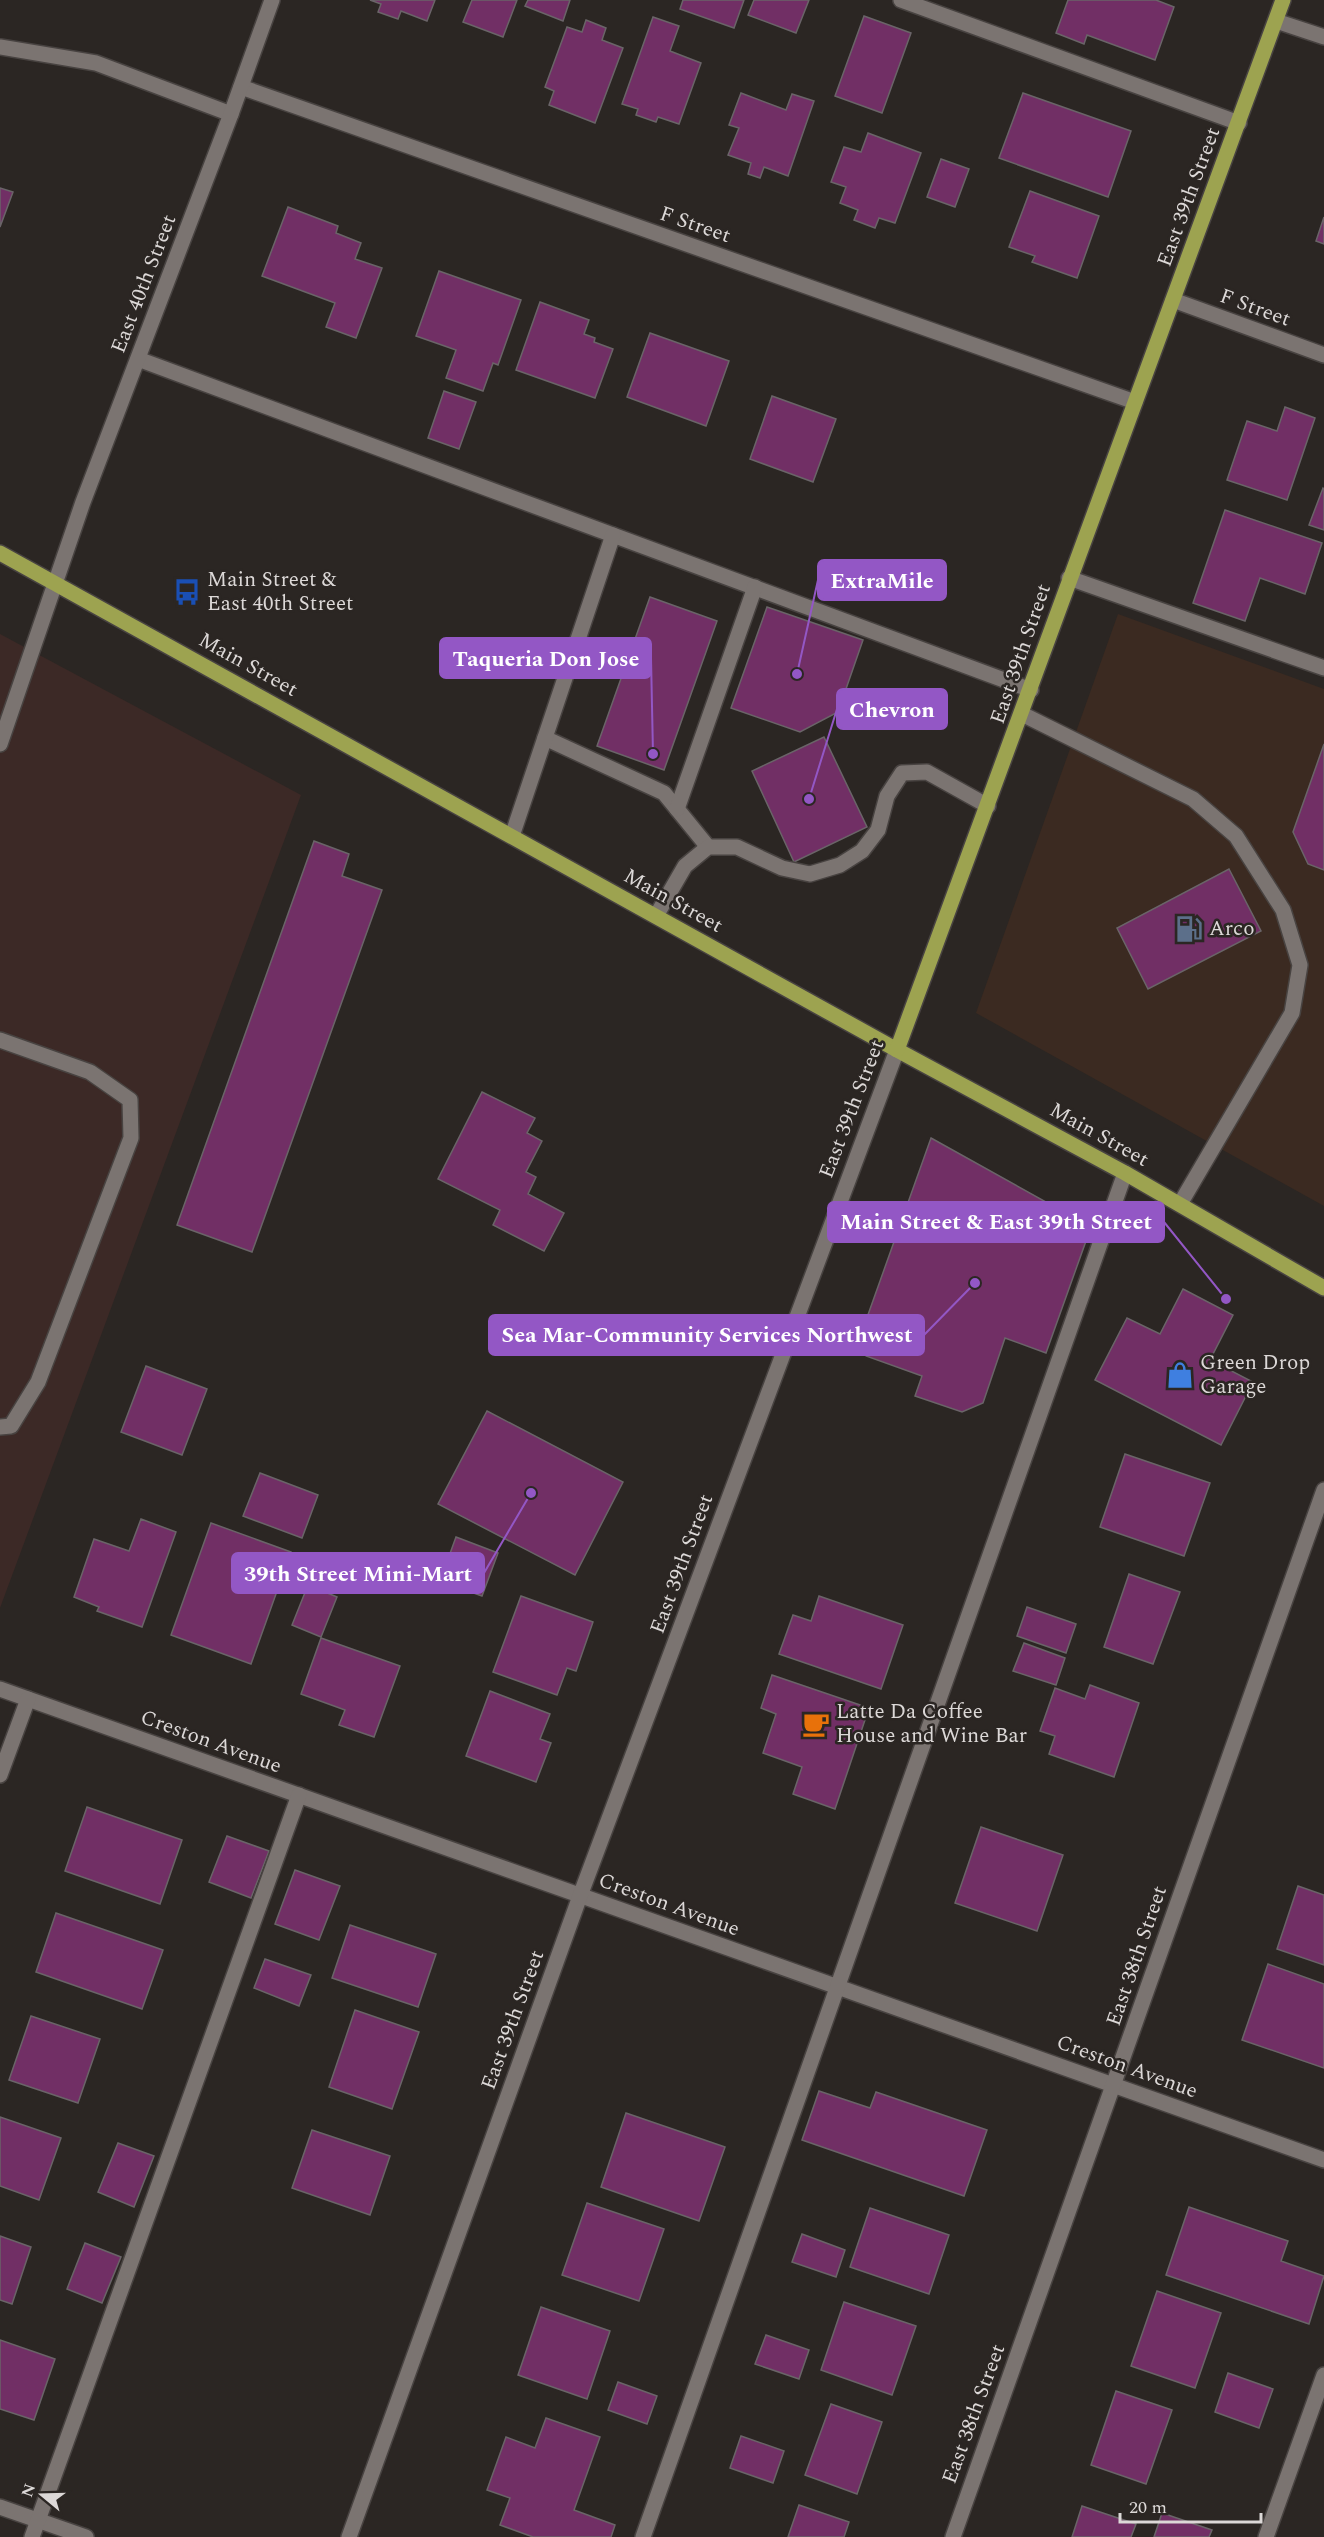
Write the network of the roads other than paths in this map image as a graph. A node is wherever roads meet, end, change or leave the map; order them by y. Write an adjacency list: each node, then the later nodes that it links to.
1 (272, 0): 7 (street, East 40th Street)
2 (901, 0): 9 (street)
3 (1283, 0): 4 (main road, East 39th Street)
4 (1276, 21): 5 (street); 9 (main road, East 39th Street)
5 (1324, 38)
6 (0, 47): 8 (street)
7 (241, 87): 8 (street, East 40th Street); 13 (street, F Street)
8 (231, 114): 12 (street, East 40th Street)
9 (1239, 123): 10 (main road, East 39th Street)
10 (1173, 300): 11 (street, F Street); 13 (main road, East 39th Street)
11 (1324, 355)
12 (138, 359): 14 (street); 17 (street, East 40th Street)
13 (1135, 402): 16 (main road, East 39th Street)
14 (613, 535): 18 (street); 22 (street)
15 (0, 553): 17 (main road, Main Street)
16 (1070, 578): 19 (street); 20 (main road, East 39th Street)
17 (54, 583): 23 (street, East 40th Street); 26 (main road, Main Street)
18 (755, 587): 20 (street); 25 (street)
19 (1324, 668)
20 (1031, 690): 21 (main road, East 39th Street)
21 (1022, 714): 24 (main road, East 39th Street); 32 (street)
22 (545, 738): 25 (street); 26 (street)
23 (0, 744)
24 (988, 806): 27 (street); 30 (main road, East 39th Street)
25 (677, 809): 27 (street)
26 (512, 836): 28 (main road, Main Street)
27 (708, 847): 28 (street)
28 (656, 916): 30 (main road, Main Street)
29 (0, 1040): 34 (street)
30 (897, 1050): 31 (main road, Main Street); 40 (street, East 39th Street)
31 (1125, 1173): 32 (main road, Main Street); 41 (street)
32 (1180, 1204): 33 (main road, Main Street)
33 (1324, 1288)
34 (0, 1427)
35 (1324, 1490): 42 (street, East 38th Street)
36 (0, 1689): 37 (street, Creston Avenue)
37 (28, 1699): 38 (street); 39 (street, Creston Avenue)
38 (0, 1775)
39 (299, 1795): 40 (street, Creston Avenue); 46 (street)
40 (580, 1896): 41 (street, Creston Avenue); 49 (street, East 39th Street)
41 (838, 1987): 42 (street, Creston Avenue); 50 (street)
42 (1114, 2085): 43 (street, Creston Avenue); 51 (street, East 38th Street)
43 (1324, 2160)
44 (1324, 2375): 52 (street)
45 (0, 2507): 46 (street)
46 (38, 2520): 47 (street); 48 (street)
47 (32, 2537)
48 (86, 2537)
49 (349, 2537)
50 (643, 2537)
51 (953, 2537)
52 (1266, 2537)

